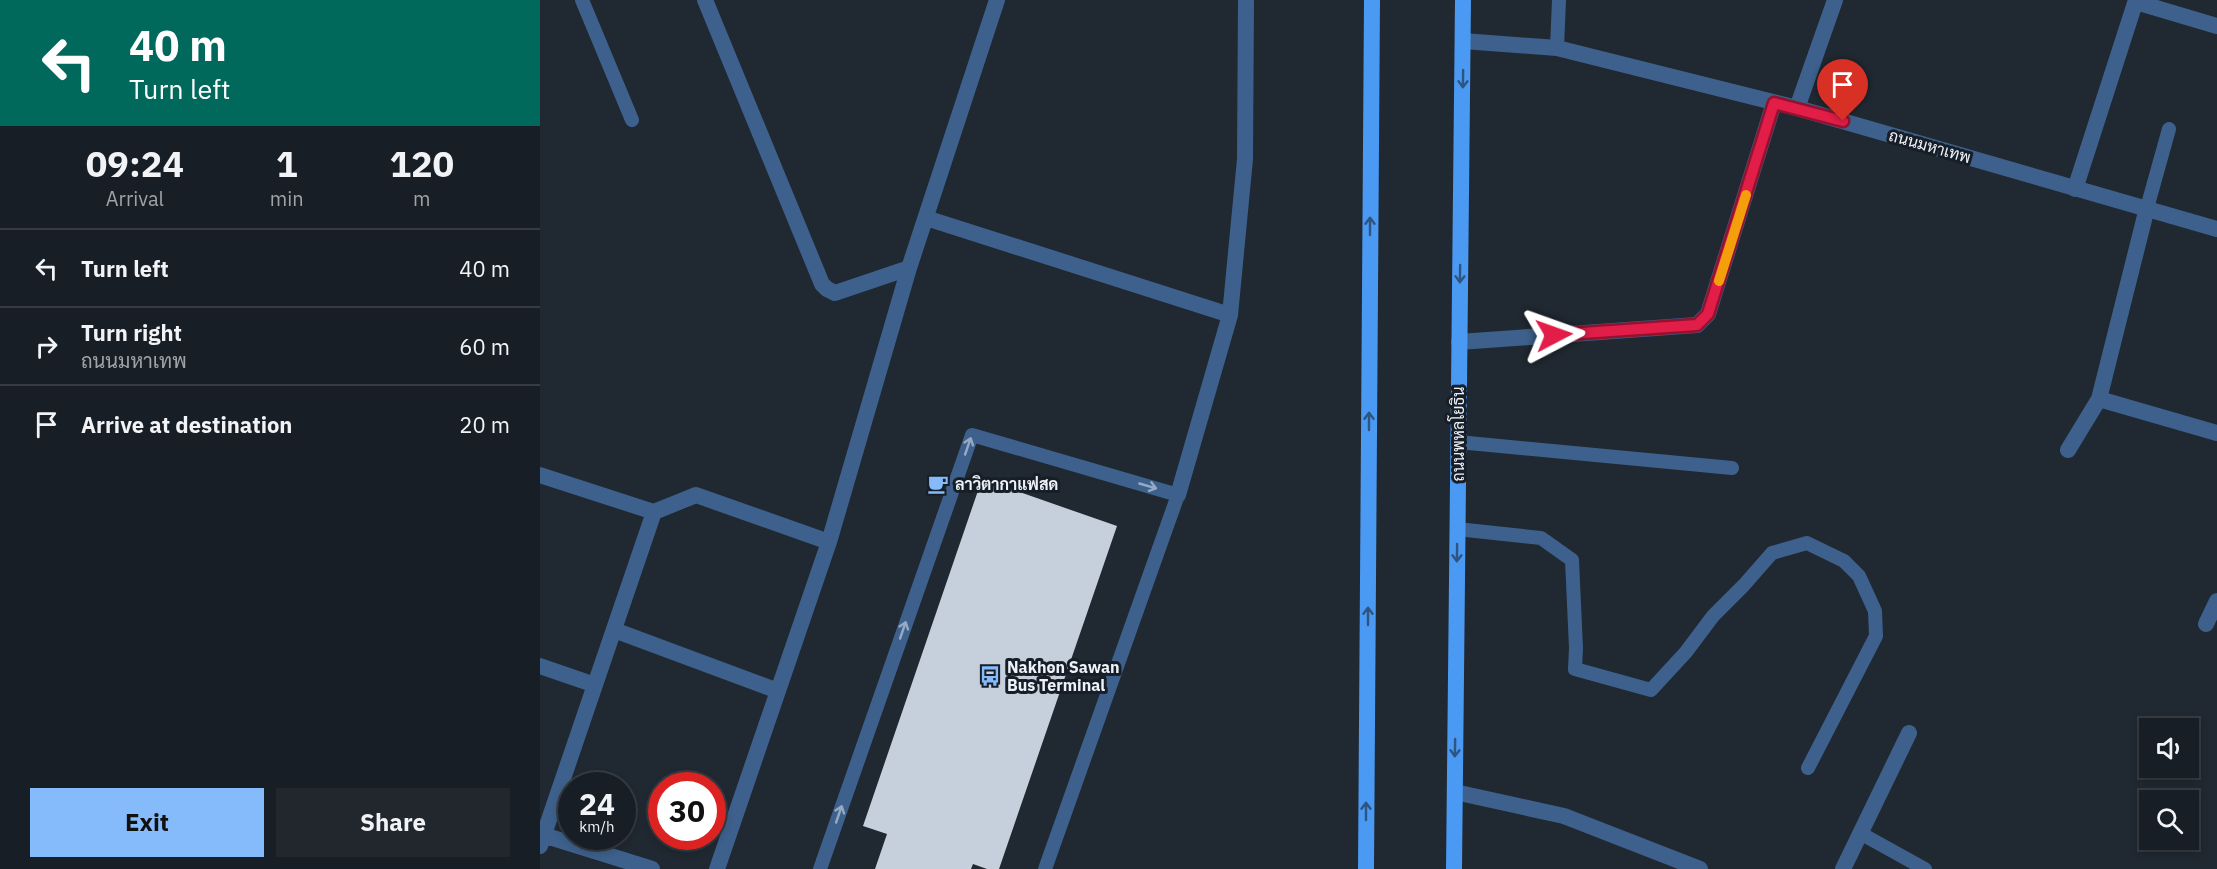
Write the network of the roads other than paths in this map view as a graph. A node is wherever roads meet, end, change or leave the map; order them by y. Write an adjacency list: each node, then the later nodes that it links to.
1 (582, 0): 15 (lane)
2 (705, 0): 21 (street)
3 (998, 0): 19 (street)
4 (1246, 0): 22 (street)
5 (1372, 0): 49 (main road, one-way to 5)
6 (1463, 0): 11 (main road, ถนนพหลโยธิน)
7 (1559, 0): 12 (lane)
8 (1835, 0): 14 (street)
9 (2136, 1): 10 (street); 17 (street)
10 (2217, 26)
11 (1463, 41): 12 (street, ถนนมหาเทพ); 23 (main road, ถนนพหลโยธิน, one-way to 23)
12 (1557, 48): 13 (street, ถนนมหาเทพ)
13 (1774, 103): 14 (street, ถนนมหาเทพ); 23 (street)
14 (1797, 108): 17 (street, ถนนมหาเทพ)
15 (633, 120)
16 (2169, 129): 18 (lane)
17 (2075, 189): 18 (street, ถนนมหาเทพ)
18 (2147, 208): 20 (street, ถนนมหาเทพ); 24 (street)
19 (926, 218): 21 (street); 22 (street)
20 (2217, 229)
21 (909, 268): 33 (street)
22 (1230, 315): 30 (street)
23 (1459, 342): 26 (main road, ถนนพหลโยธิน)
24 (2099, 399): 25 (street); 27 (street)
25 (2217, 433)
26 (1458, 442): 28 (lane); 32 (main road, ถนนพหลโยธิน)
27 (2068, 450)
28 (1732, 468)
29 (540, 475): 31 (street)
30 (1178, 495): 47 (lane, one-way to 30); 48 (lane)
31 (654, 512): 33 (street); 36 (street)
32 (1457, 529): 41 (lane); 42 (main road, ถนนพหลโยธิน, one-way to 42)
33 (829, 542): 39 (street)
34 (2217, 601): 35 (street)
35 (2206, 624)
36 (614, 630): 38 (street); 39 (street)
37 (540, 666): 38 (street)
38 (595, 685): 44 (street)
39 (778, 691): 46 (street)
40 (1909, 733): 43 (street)
41 (1808, 768)
42 (1455, 792): 50 (main road, ถนนพหลโยธิน); 51 (street)
43 (1860, 833): 52 (street); 53 (lane)
44 (541, 838): 45 (street)
45 (652, 869)
46 (717, 869)
47 (820, 869)
48 (1045, 869)
49 (1366, 869)
50 (1454, 869)
51 (1700, 869)
52 (1843, 869)
53 (1925, 869)

